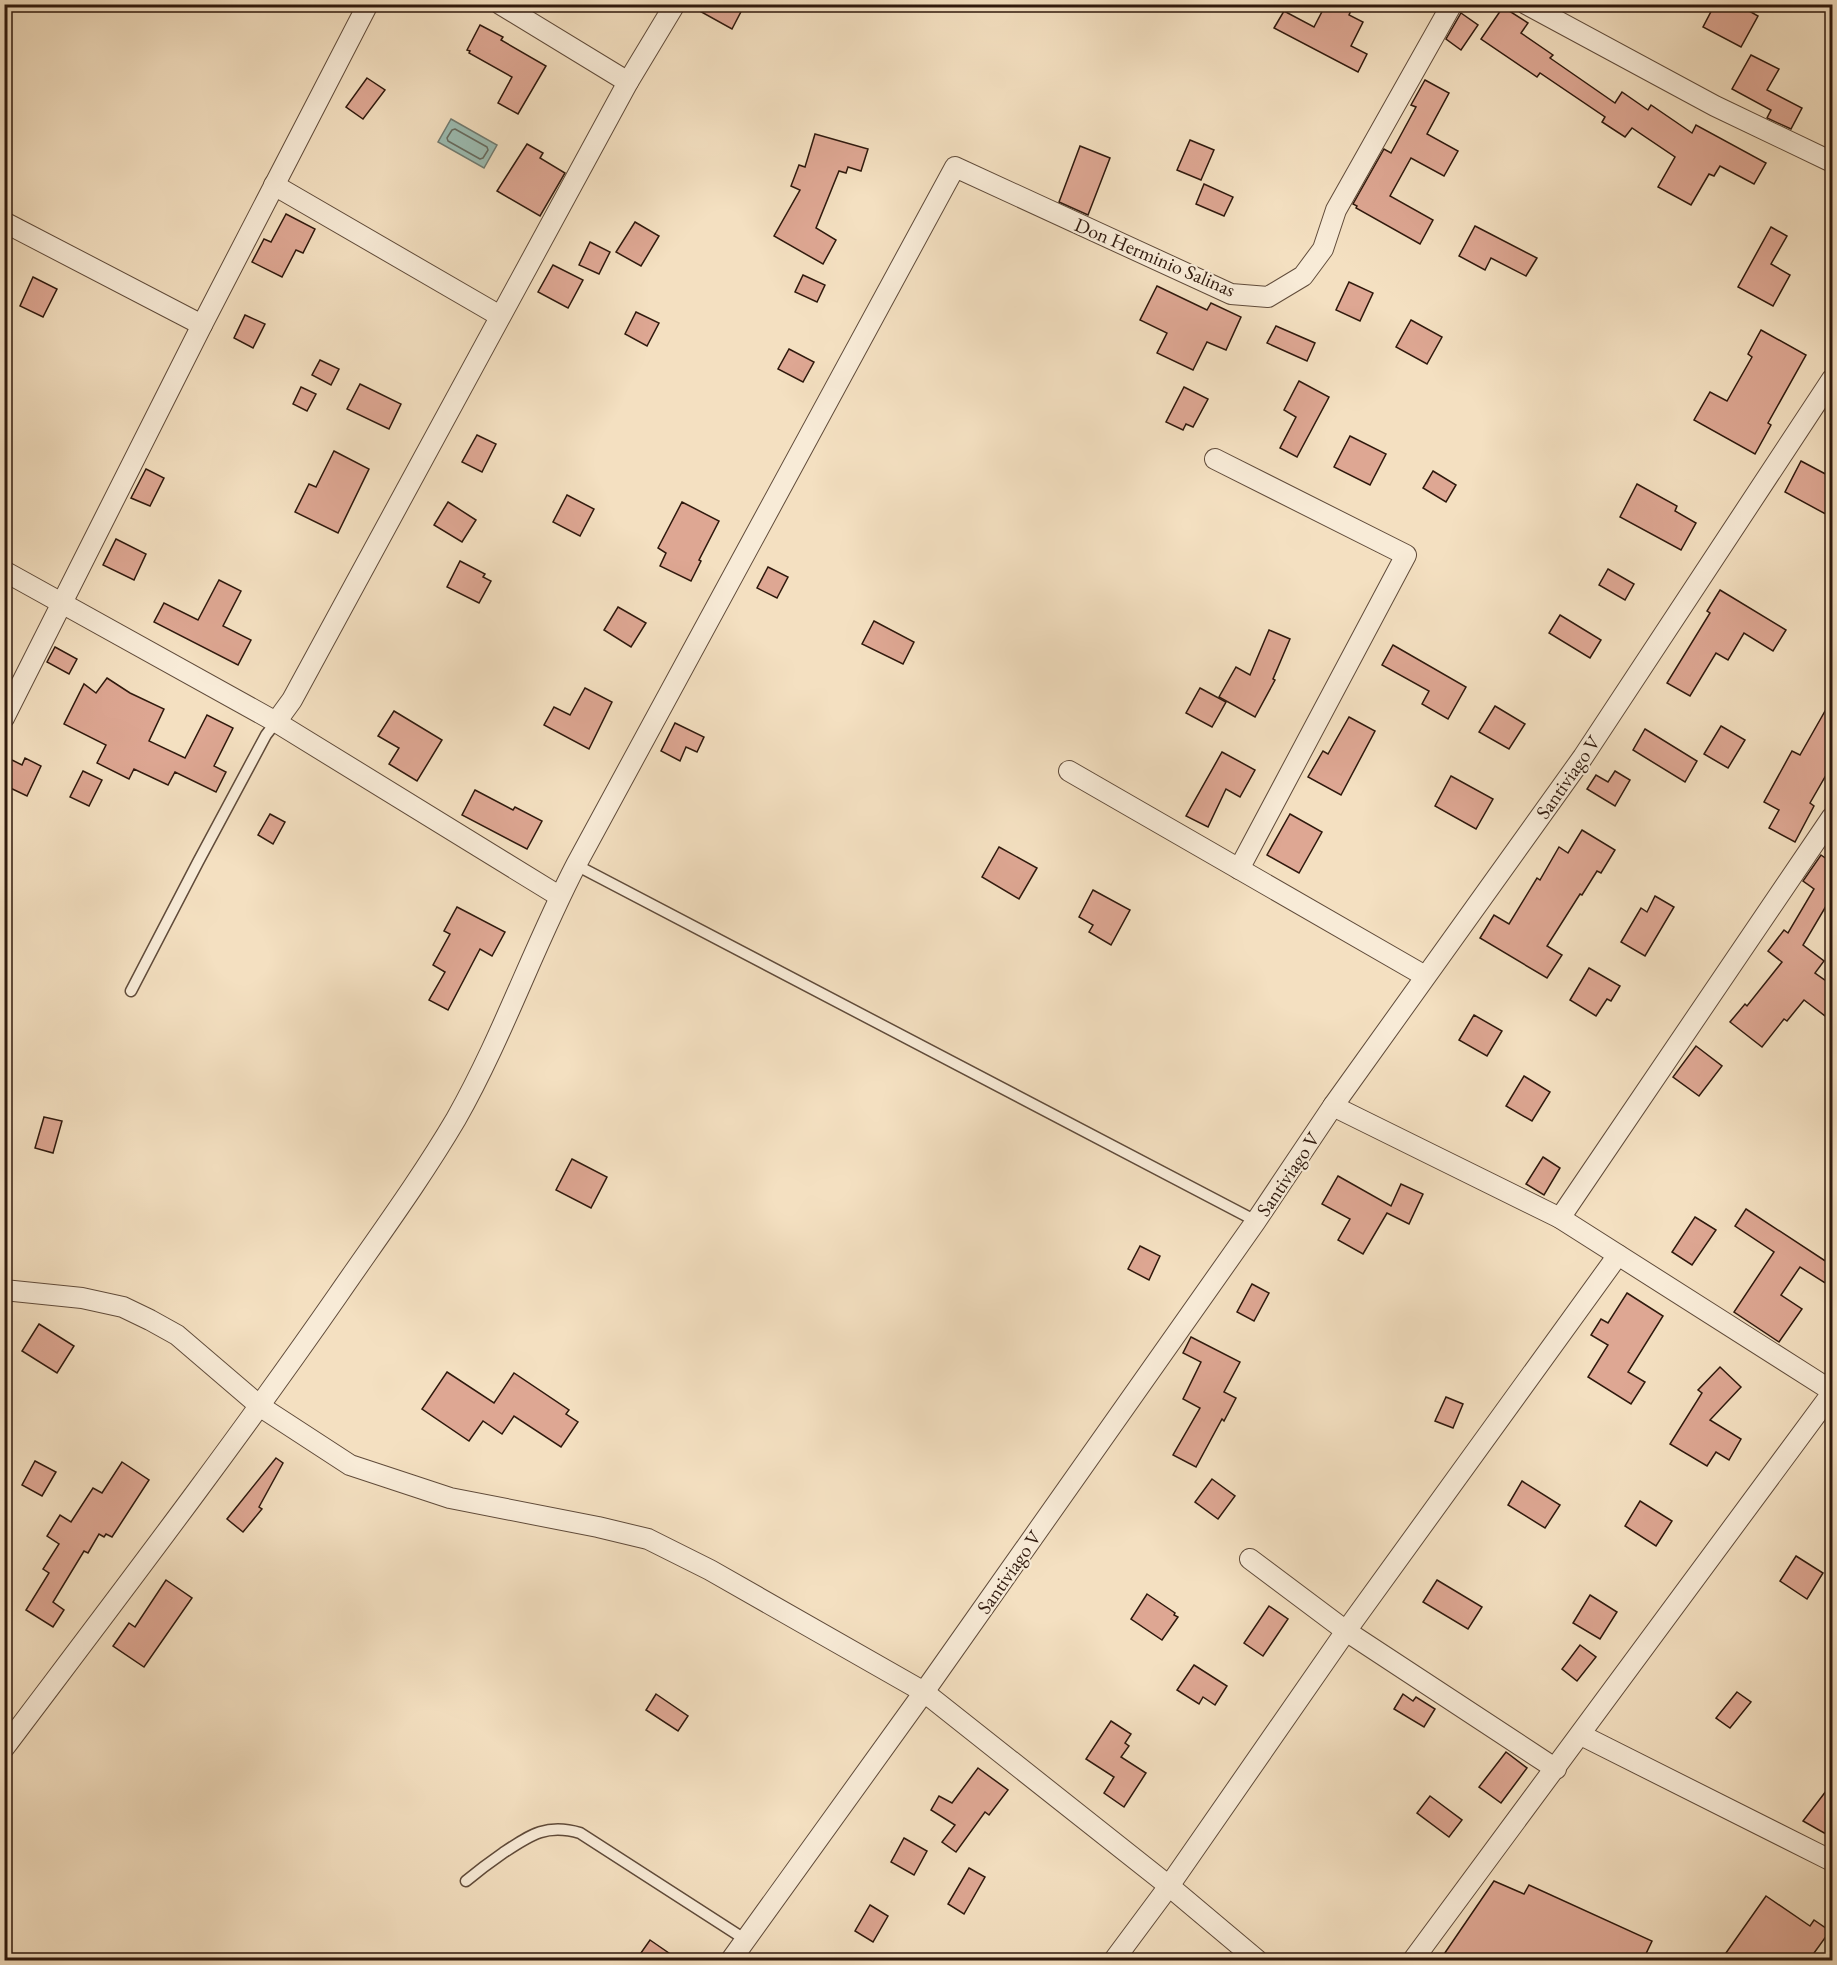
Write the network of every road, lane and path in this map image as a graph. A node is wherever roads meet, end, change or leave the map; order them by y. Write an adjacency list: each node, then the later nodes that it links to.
1 (368, 4): 8 (street)
2 (500, 4): 6 (street)
3 (675, 4): 6 (street)
4 (1452, 4): 20 (street, Don Herminio Salinas)
5 (1526, 4): 7 (street)
6 (628, 82): 10 (street)
7 (1833, 162)
8 (274, 185): 10 (street); 11 (street)
9 (4, 222): 11 (street)
10 (500, 316): 17 (street)
11 (202, 325): 15 (street)
12 (1833, 379): 23 (street, Santiviago V)
13 (1215, 459): 21 (street)
14 (4, 571): 15 (street)
15 (61, 603): 16 (street); 17 (street)
16 (4, 718)
17 (276, 722): 22 (street); 24 (lane)
18 (1069, 771): 21 (street)
19 (1833, 817): 26 (street)
20 (576, 865): 22 (street); 27 (lane)
21 (1239, 869): 23 (street)
22 (559, 896): 31 (street)
23 (1425, 976): 25 (street, Santiviago V)
24 (131, 991)
25 (1333, 1106): 26 (street); 27 (street, Santiviago V)
26 (1560, 1218): 28 (street)
27 (1256, 1221): 34 (street, Santiviago V)
28 (1618, 1255): 30 (street); 33 (street)
29 (4, 1290): 31 (street)
30 (1833, 1392): 35 (street)
31 (261, 1407): 34 (street); 36 (street)
32 (1250, 1559): 33 (street)
33 (1346, 1632): 37 (street); 40 (street)
34 (924, 1692): 40 (street); 41 (street, Santiviago V)
35 (1581, 1735): 37 (street); 38 (street)
36 (4, 1748)
37 (1556, 1769): 45 (street)
38 (1833, 1861)
39 (466, 1881): 41 (lane)
40 (1169, 1886): 43 (street); 44 (street)
41 (746, 1940): 42 (street, Santiviago V)
42 (731, 1960)
43 (1114, 1960)
44 (1257, 1960)
45 (1413, 1960)

